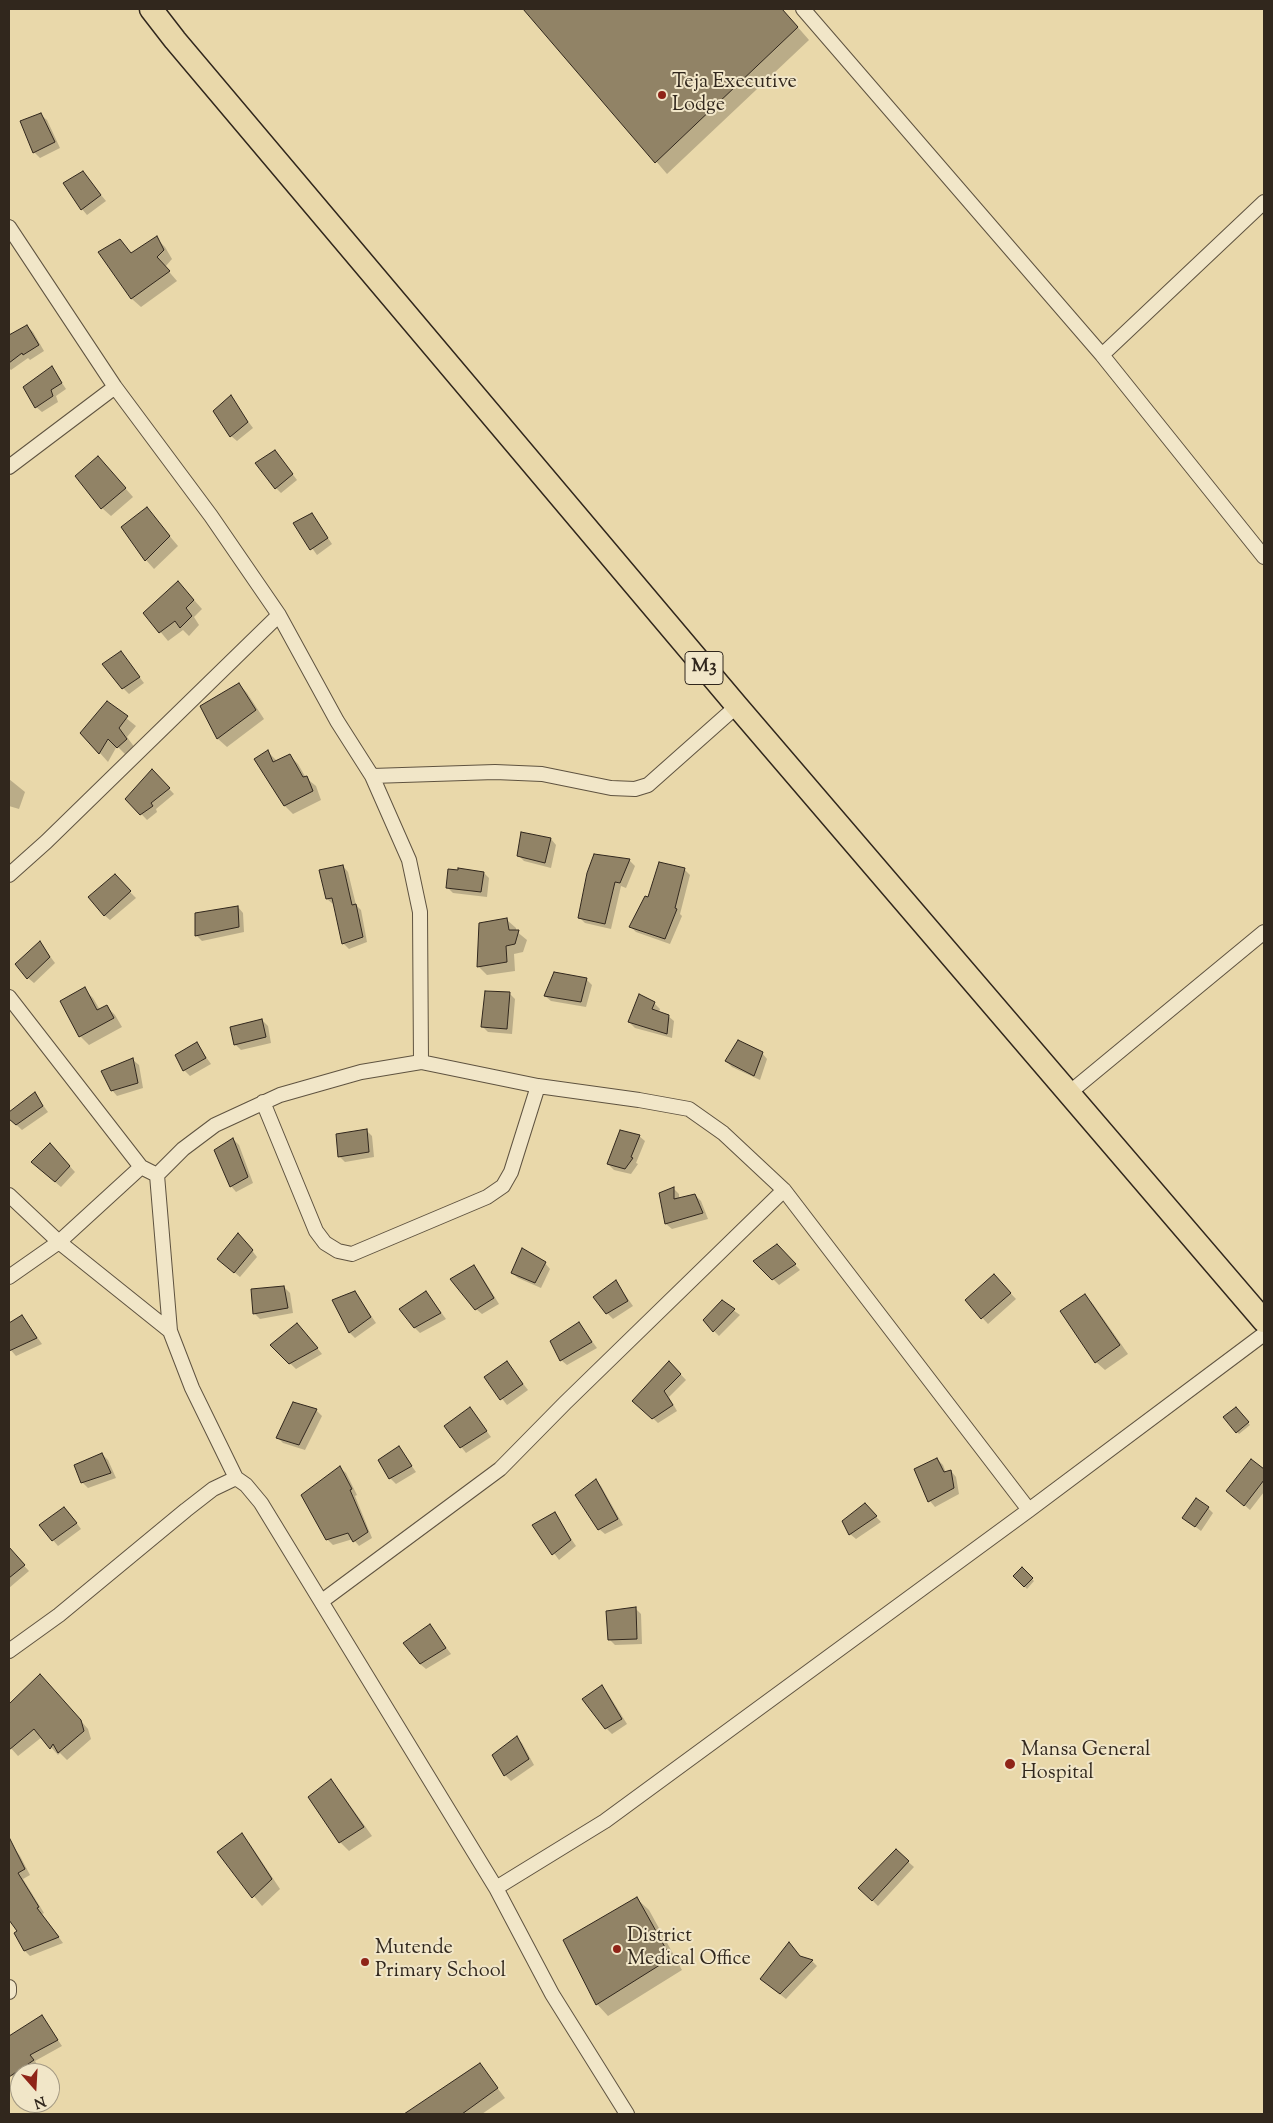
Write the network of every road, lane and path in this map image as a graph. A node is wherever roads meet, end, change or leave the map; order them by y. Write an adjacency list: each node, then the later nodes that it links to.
1 (151, 9): 10 (main road, M3)
2 (803, 9): 5 (street)
3 (1264, 202): 5 (street)
4 (9, 227): 6 (street)
5 (1102, 356): 8 (street)
6 (115, 388): 7 (street); 9 (street)
7 (9, 467)
8 (1264, 557)
9 (279, 615): 11 (street); 12 (street)
10 (737, 706): 11 (street); 17 (main road, M3)
11 (372, 776): 15 (street)
12 (9, 875)
13 (1264, 932): 17 (street)
14 (9, 998): 19 (street)
15 (420, 1062): 16 (street); 18 (street)
16 (538, 1086): 18 (street); 21 (street)
17 (1069, 1093): 25 (main road, M3)
18 (264, 1102): 20 (street)
19 (141, 1167): 20 (street); 23 (street)
20 (157, 1175): 26 (street)
21 (784, 1190): 29 (street); 30 (street)
22 (9, 1196): 23 (street)
23 (59, 1242): 24 (street); 26 (street)
24 (9, 1278)
25 (1264, 1321)
26 (170, 1331): 28 (street)
27 (1264, 1334): 29 (street)
28 (236, 1478): 30 (street); 31 (street)
29 (1029, 1510): 32 (street)
30 (322, 1601): 32 (street)
31 (9, 1651)
32 (496, 1888): 35 (street)
33 (9, 1987): 34 (street)
34 (9, 1992)
35 (627, 2114)

